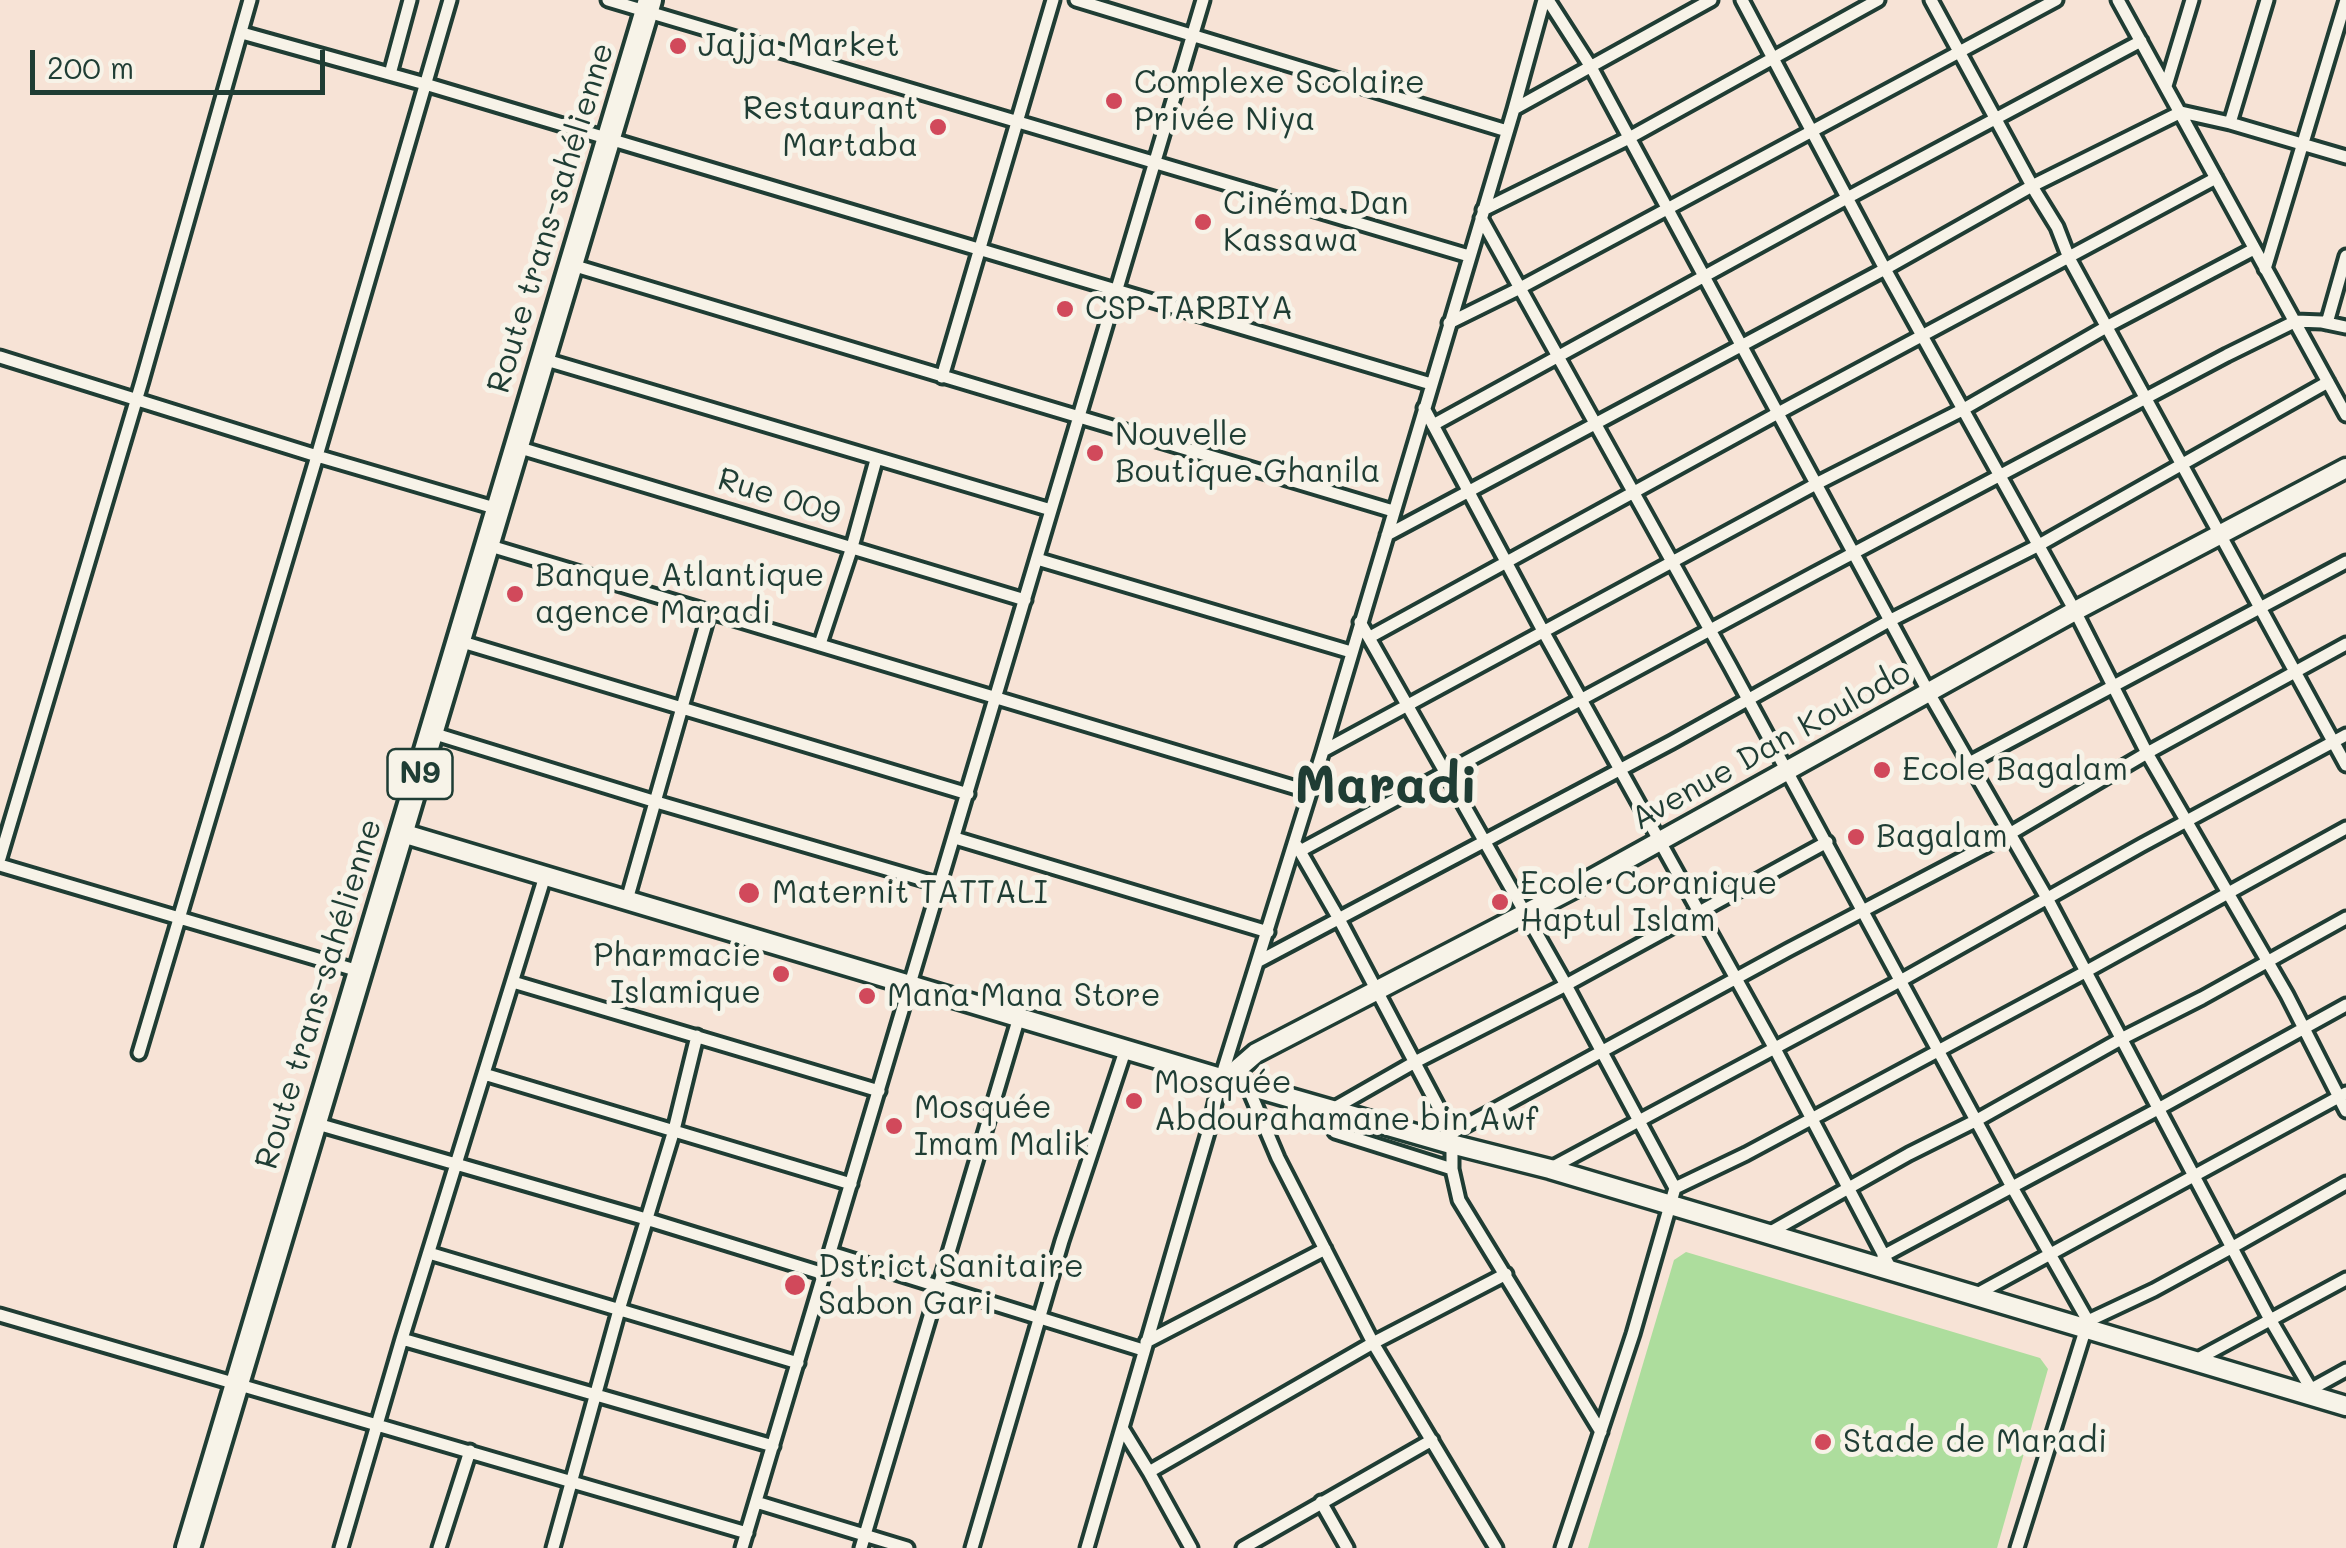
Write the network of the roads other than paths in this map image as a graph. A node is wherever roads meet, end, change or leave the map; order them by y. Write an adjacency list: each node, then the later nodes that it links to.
1 (250, 0): 19 (street)
2 (410, 0): 25 (street)
3 (450, 0): 26 (street)
4 (608, 0): 18 (street)
5 (1054, 0): 31 (street)
6 (1076, 0): 20 (street)
7 (1204, 0): 20 (street)
8 (1547, 0): 24 (street); 28 (street)
9 (1712, 0): 24 (street)
10 (1742, 0): 23 (street)
11 (1878, 0): 23 (street)
12 (1930, 0): 22 (street)
13 (2056, 0): 22 (street)
14 (2118, 0): 21 (street)
15 (2192, 0): 27 (street)
16 (2267, 0): 32 (street)
17 (2346, 0): 37 (street)
18 (654, 6): 31 (street); 36 (highway, Route trans-sahélienne / N9)
19 (242, 33): 25 (street); 70 (street)
20 (1193, 36): 33 (street); 39 (street)
21 (2141, 40): 27 (street); 30 (street)
22 (1958, 52): 30 (street); 34 (street)
23 (1772, 57): 34 (street); 35 (street)
24 (1591, 67): 28 (street); 35 (street)
25 (390, 74): 26 (street)
26 (424, 84): 36 (street); 79 (street)
27 (2166, 86): 29 (street)
28 (1514, 110): 33 (street)
29 (2181, 112): 32 (street); 40 (street); 41 (street)
30 (1996, 118): 41 (street); 42 (street)
31 (1016, 121): 39 (street); 45 (street)
32 (2230, 123): 37 (street)
33 (1507, 131): 44 (street)
34 (1810, 131): 42 (street); 43 (street)
35 (1629, 138): 43 (street); 44 (street)
36 (614, 140): 45 (street); 50 (highway, Route trans-sahélienne / N9); 78 (highway, Route trans-sahélienne / N9)
37 (2303, 145): 38 (street); 52 (street)
38 (2346, 157)
39 (1155, 162): 47 (street); 55 (street)
40 (2216, 178): 46 (street); 49 (street)
41 (2032, 186): 49 (street); 51 (street)
42 (1847, 198): 51 (street); 53 (street)
43 (1666, 210): 53 (street); 54 (street)
44 (1482, 214): 47 (street); 54 (street)
45 (979, 249): 55 (street); 66 (street)
46 (2254, 249): 52 (street); 59 (street)
47 (1470, 256): 57 (street)
48 (2346, 256): 58 (street)
49 (2069, 258): 59 (street); 61 (street)
50 (582, 268): 65 (highway, Route trans-sahélienne / N9); 66 (street)
51 (1885, 269): 61 (street); 62 (street)
52 (2264, 269): 56 (street)
53 (1705, 277): 62 (street); 63 (street)
54 (1520, 288): 57 (street); 63 (street)
55 (1116, 292): 68 (street); 75 (street)
56 (2296, 321): 58 (street); 67 (street); 69 (street)
57 (1449, 323): 68 (street)
58 (2326, 323): 60 (street)
59 (2108, 326): 69 (street); 72 (street)
60 (2346, 327)
61 (1923, 336): 72 (street); 73 (street)
62 (1742, 345): 73 (street); 76 (street)
63 (1558, 356): 76 (street); 77 (street)
64 (0, 358): 70 (street)
65 (552, 362): 78 (highway, Route trans-sahélienne / N9); 80 (street)
66 (942, 377): 75 (street)
67 (2328, 382): 74 (street); 81 (street)
68 (1431, 384): 71 (street)
69 (2146, 396): 81 (street); 83 (street)
70 (136, 400): 79 (street); 143 (street)
71 (1424, 408): 77 (street); 89 (street)
72 (1962, 410): 83 (street); 84 (street)
73 (1778, 413): 84 (street); 86 (street)
74 (2346, 415)
75 (1080, 419): 87 (street); 89 (street)
76 (1596, 423): 85 (street); 86 (street)
77 (1432, 424): 85 (street)
78 (521, 449): 88 (highway, Route trans-sahélienne / N9); 93 (street, Rue 009)
79 (317, 456): 88 (street); 154 (street)
80 (876, 460): 87 (street); 93 (street)
81 (2184, 466): 91 (street); 92 (street)
82 (2346, 468): 91 (street, Avenue Dan Koulodo)
83 (1998, 476): 92 (street); 95 (street)
84 (1816, 484): 95 (street); 99 (street)
85 (1468, 492): 90 (street); 97 (street)
86 (1634, 494): 97 (street); 99 (street)
87 (1051, 510): 96 (street)
88 (502, 511): 94 (highway, Route trans-sahélienne / N9); 121 (highway, Route trans-sahélienne / N9)
89 (1393, 511): 90 (street)
90 (1387, 534): 105 (street)
91 (2220, 534): 101 (street); 102 (street, Avenue Dan Koulodo)
92 (2040, 544): 102 (street); 104 (street)
93 (852, 547): 100 (street, Rue 009); 110 (street)
94 (496, 548): 103 (street); 109 (highway, Route trans-sahélienne / N9)
95 (1852, 553): 104 (street); 107 (street)
96 (1036, 559): 100 (street); 112 (street)
97 (1506, 562): 106 (street); 108 (street)
98 (2346, 562): 101 (street)
99 (1671, 564): 106 (street); 107 (street)
100 (1025, 600): 116 (street)
101 (2260, 608): 113 (street); 114 (street)
102 (2076, 611): 114 (street); 115 (street, Avenue Dan Koulodo)
103 (709, 613): 110 (street); 120 (street)
104 (1889, 621): 115 (street); 117 (street)
105 (1360, 622): 108 (street); 112 (street)
106 (1543, 631): 118 (street); 119 (street)
107 (1710, 631): 117 (street); 118 (street)
108 (1370, 637): 119 (street)
109 (468, 644): 120 (street); 121 (highway, Route trans-sahélienne / N9)
110 (820, 644): 116 (street)
111 (2346, 644): 113 (street)
112 (1351, 652): 124 (street)
113 (2295, 672): 123 (street); 125 (street)
114 (2112, 686): 125 (street); 126 (street)
115 (1929, 694): 126 (street); 129 (street, Avenue Dan Koulodo)
116 (997, 698): 131 (street); 132 (street)
117 (1748, 699): 128 (street); 129 (street)
118 (1582, 700): 128 (street); 130 (street)
119 (1406, 705): 124 (street); 130 (street)
120 (681, 708): 132 (street); 133 (street)
121 (437, 734): 133 (street); 137 (highway, Route trans-sahélienne / N9)
122 (2346, 735): 123 (street)
123 (2332, 742): 127 (street); 134 (street)
124 (1322, 752): 131 (street)
125 (2147, 753): 134 (street); 136 (street)
126 (1969, 762): 136 (street)
127 (2346, 765)
128 (1622, 769): 139 (street); 140 (street)
129 (1788, 772): 140 (street, Avenue Dan Koulodo); 141 (street)
130 (1446, 774): 139 (street); 142 (street)
131 (1310, 792): 142 (street)
132 (968, 794): 138 (street)
133 (654, 802): 145 (street); 148 (street)
134 (2186, 821): 146 (street); 147 (street)
135 (2346, 828): 146 (street)
136 (2010, 833): 147 (street); 149 (street)
137 (407, 835): 144 (street); 159 (highway, Route trans-sahélienne / N9)
138 (955, 838): 145 (street); 155 (street)
139 (1486, 841): 151 (street); 152 (street)
140 (1660, 842): 150 (street); 151 (street, Avenue Dan Koulodo)
141 (1827, 842): 149 (street); 150 (street)
142 (1298, 847): 152 (street); 155 (street)
143 (0, 861): 154 (street)
144 (544, 876): 148 (street); 162 (street)
145 (941, 885): 163 (street)
146 (2228, 894): 156 (street); 158 (street)
147 (2046, 898): 158 (street); 161 (street)
148 (627, 900): 163 (street)
149 (1863, 911): 160 (street); 161 (street)
150 (1700, 912): 160 (street); 164 (street)
151 (1526, 913): 164 (street); 165 (street, Avenue Dan Koulodo)
152 (1339, 918): 157 (street); 165 (street)
153 (2346, 918): 156 (street)
154 (179, 919): 159 (street); 174 (street)
155 (1268, 932): 157 (street)
156 (2268, 960): 168 (street); 170 (street)
157 (1259, 961): 178 (street)
158 (2085, 972): 170 (street); 173 (street)
159 (365, 973): 188 (highway, Route trans-sahélienne / N9)
160 (1737, 978): 171 (street); 175 (street)
161 (1900, 981): 171 (street); 173 (street)
162 (512, 982): 169 (street); 177 (street)
163 (911, 984): 167 (street); 180 (street)
164 (1566, 984): 175 (street); 176 (street)
165 (1378, 992): 176 (street); 178 (street, Avenue Dan Koulodo)
166 (2346, 1005): 168 (street)
167 (1019, 1017): 172 (street); 211 (street)
168 (2304, 1028): 181 (street); 182 (street)
169 (697, 1036): 180 (street); 189 (street)
170 (2121, 1039): 182 (street); 187 (street)
171 (1774, 1047): 185 (street); 186 (street)
172 (1126, 1048): 178 (street); 215 (street)
173 (1938, 1049): 185 (street); 187 (street)
174 (139, 1052)
175 (1602, 1052): 186 (street); 190 (street)
176 (1414, 1062): 183 (street); 190 (street)
177 (484, 1074): 189 (street); 191 (street)
178 (1224, 1078): 179 (street); 220 (street)
179 (1247, 1084): 183 (street); 203 (street)
180 (879, 1091): 196 (street)
181 (2342, 1095): 184 (street); 194 (street)
182 (2158, 1109): 194 (street); 197 (street)
183 (1331, 1110): 190 (street); 192 (street)
184 (2346, 1111)
185 (1811, 1118): 198 (street); 199 (street)
186 (1639, 1120): 193 (street); 199 (street)
187 (1977, 1120): 197 (street); 198 (street)
188 (320, 1125): 191 (street); 224 (highway, Route trans-sahélienne / N9)
189 (674, 1130): 196 (street); 200 (street)
190 (1451, 1138): 192 (street); 193 (street)
191 (456, 1165): 200 (street); 205 (street)
192 (1452, 1169): 209 (street)
193 (1550, 1169): 199 (street)
194 (2193, 1176): 202 (street); 204 (street)
195 (2346, 1183): 202 (street)
196 (851, 1184): 206 (street)
197 (2012, 1187): 204 (street); 207 (street)
198 (1847, 1188): 201 (street); 207 (street)
199 (1674, 1197): 201 (street); 230 (street)
200 (646, 1220): 208 (street); 213 (street)
201 (1767, 1234): 207 (street)
202 (2231, 1248): 216 (street); 217 (street)
203 (1325, 1249): 219 (street); 220 (street)
204 (2050, 1253): 212 (street); 217 (street)
205 (429, 1254): 213 (street); 218 (street)
206 (830, 1254): 208 (street); 211 (street)
207 (1887, 1262): 212 (street)
208 (824, 1274): 222 (street)
209 (1506, 1274): 219 (street); 230 (street)
210 (2346, 1279): 216 (street)
211 (940, 1288): 215 (street); 239 (street)
212 (1977, 1294): 217 (street)
213 (619, 1310): 222 (street); 226 (street)
214 (0, 1314): 224 (street)
215 (1038, 1319): 220 (street); 248 (street)
216 (2270, 1320): 221 (street); 225 (street)
217 (2086, 1324): 221 (street); 255 (street)
218 (402, 1339): 226 (street); 228 (street)
219 (1373, 1343): 231 (street); 234 (street)
220 (1144, 1346): 229 (street)
221 (2194, 1360): 225 (street)
222 (798, 1364): 232 (street)
223 (2346, 1370): 225 (street)
224 (243, 1385): 228 (street); 240 (highway, Route trans-sahélienne / N9); 241 (highway, Route trans-sahélienne / N9)
225 (2307, 1391): 227 (street)
226 (594, 1396): 232 (street); 235 (street)
227 (2346, 1406)
228 (378, 1424): 233 (street); 242 (street)
229 (1122, 1428): 234 (street); 249 (street)
230 (1601, 1432): 254 (street)
231 (1432, 1440): 237 (street); 253 (street)
232 (773, 1446): 236 (street)
233 (470, 1452): 235 (street); 243 (street)
234 (1149, 1472): 250 (street)
235 (572, 1482): 238 (street); 244 (street)
236 (756, 1502): 238 (street); 239 (street)
237 (1321, 1502): 251 (street); 252 (street)
238 (746, 1533): 245 (street)
239 (865, 1534): 246 (street); 247 (street)
240 (188, 1548)
241 (200, 1548)
242 (342, 1548)
243 (440, 1548)
244 (553, 1548)
245 (742, 1548)
246 (861, 1548)
247 (907, 1548)
248 (972, 1548)
249 (1087, 1548)
250 (1191, 1548)
251 (1243, 1548)
252 (1346, 1548)
253 (1496, 1548)
254 (1562, 1548)
255 (2017, 1548)

